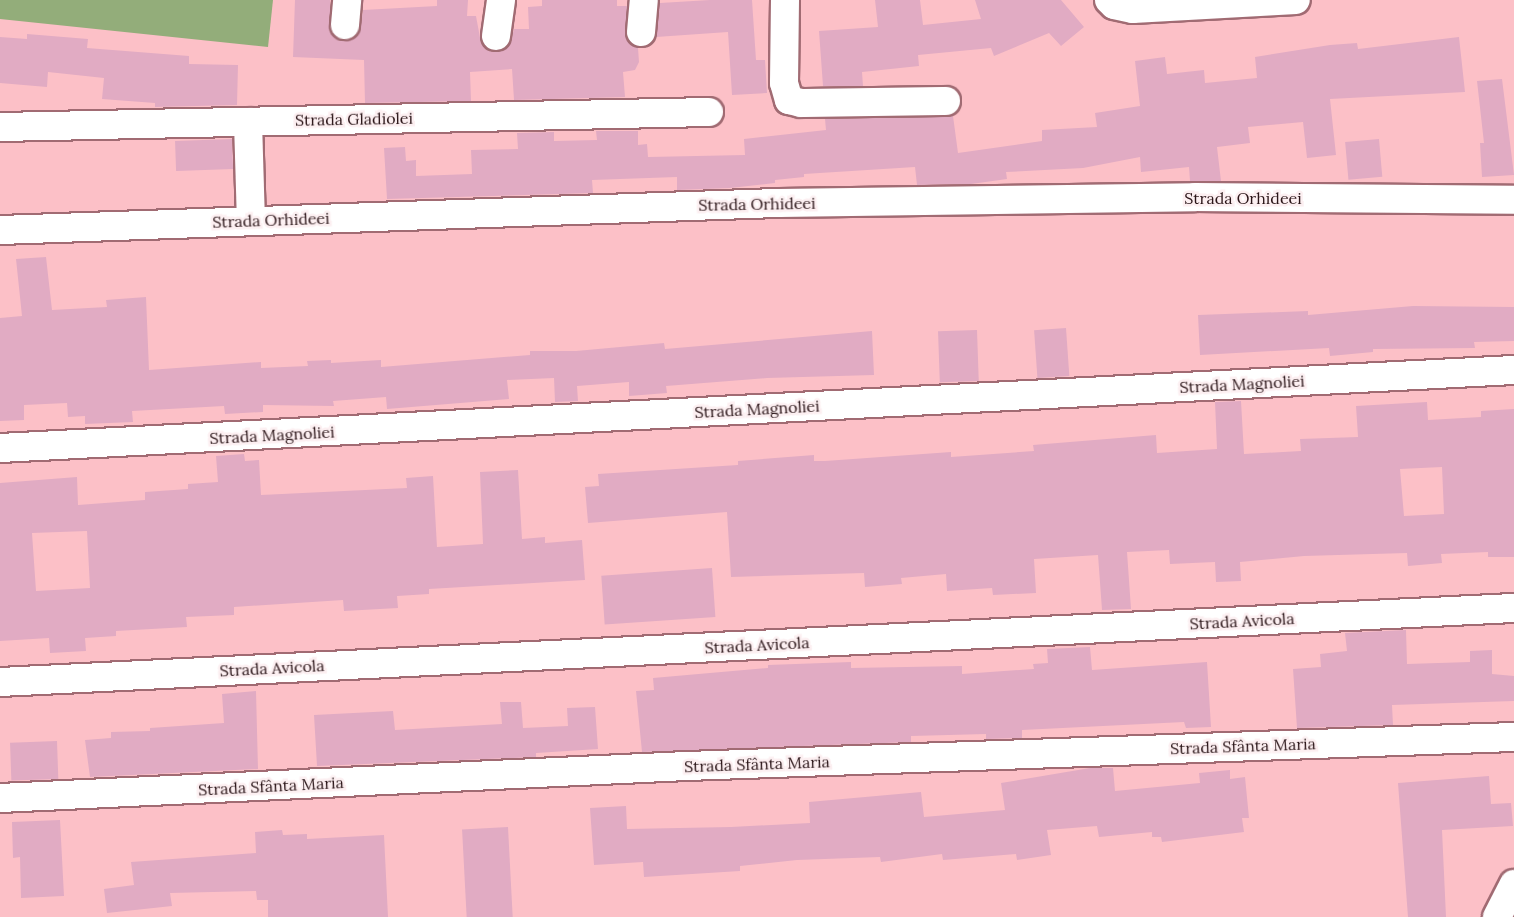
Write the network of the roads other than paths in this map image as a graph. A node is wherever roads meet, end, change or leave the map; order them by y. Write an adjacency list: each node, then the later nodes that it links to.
1 (501, 0): 7 (street)
2 (644, 0): 6 (street)
3 (785, 0): 8 (street)
4 (1296, 0): 5 (street)
5 (1111, 2)
6 (640, 32)
7 (496, 36)
8 (945, 100)
9 (709, 112): 10 (street, Strada Gladiolei)
10 (248, 122): 11 (street, Strada Gladiolei); 13 (street)
11 (0, 127)
12 (1514, 200): 13 (street, Strada Orhideei)
13 (251, 221): 14 (street, Strada Orhideei)
14 (0, 230)
15 (1514, 370): 16 (street, Strada Magnoliei)
16 (0, 448)
17 (1514, 608): 18 (street, Strada Avicola)
18 (0, 682)
19 (1514, 736): 20 (street, Strada Sfânta Maria)
20 (0, 798)
21 (1514, 884): 22 (street)
22 (1497, 917)

